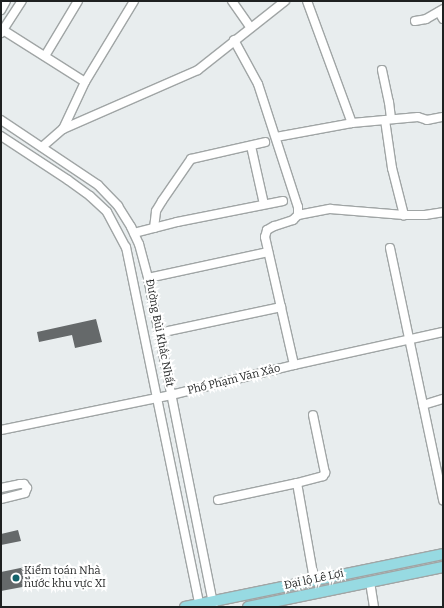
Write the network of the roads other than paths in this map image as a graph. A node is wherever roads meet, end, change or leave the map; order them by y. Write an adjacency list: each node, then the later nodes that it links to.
1 (6, 1): 8 (street)
2 (22, 1): 12 (street)
3 (78, 1): 14 (street)
4 (134, 1): 16 (street)
5 (232, 1): 11 (street)
6 (285, 1): 11 (street)
7 (307, 1): 20 (street)
8 (1, 10)
9 (442, 13): 10 (street)
10 (415, 21)
11 (250, 27): 13 (street)
12 (2, 32): 14 (street)
13 (234, 40): 21 (street); 23 (street)
14 (45, 56): 16 (street)
15 (382, 70): 19 (street)
16 (85, 82): 21 (street)
17 (443, 118): 19 (street)
18 (1, 120): 26 (street, Đường Bùi Khắc Nhất)
19 (388, 120): 20 (street); 31 (street)
20 (352, 123): 23 (street)
21 (63, 129): 26 (street)
22 (1, 136): 43 (street, Đường Bùi Khắc Nhất)
23 (276, 136): 30 (street)
24 (265, 142): 25 (street)
25 (251, 146): 28 (street); 32 (street)
26 (42, 147): 33 (street, Đường Bùi Khắc Nhất)
27 (283, 201): 28 (street)
28 (264, 204): 32 (street)
29 (443, 212): 31 (street)
30 (298, 215): 31 (street); 35 (street)
31 (404, 215)
32 (154, 228): 33 (street)
33 (134, 233): 36 (street, Đường Bùi Khắc Nhất)
34 (390, 248): 40 (street)
35 (268, 252): 36 (street); 37 (street)
36 (148, 278): 39 (street, Đường Bùi Khắc Nhất)
37 (280, 307): 39 (street); 41 (street)
38 (443, 332): 40 (street, Phố Phạm Văn Xảo)
39 (159, 333): 42 (street, Đường Bùi Khắc Nhất)
40 (409, 339): 41 (street, Phố Phạm Văn Xảo); 45 (street)
41 (294, 365): 42 (street, Phố Phạm Văn Xảo)
42 (171, 396): 43 (street, Phố Phạm Văn Xảo); 57 (street, Đường Bùi Khắc Nhất)
43 (158, 398): 47 (street, Phố Phạm Văn Xảo); 58 (street, Đường Bùi Khắc Nhất)
44 (443, 399): 45 (street)
45 (423, 405): 52 (street)
46 (313, 415): 48 (street)
47 (1, 430)
48 (297, 483): 51 (street); 55 (street)
49 (1, 488): 50 (street)
50 (1, 499)
51 (218, 500)
52 (443, 500)
53 (443, 554): 55 (main road, Đại lộ Lê Lợi)
54 (443, 566): 56 (main road, Đại lộ Lê Lợi)
55 (314, 579): 57 (main road, Đại lộ Lê Lợi)
56 (370, 582): 60 (main road, Đại lộ Lê Lợi); 61 (street)
57 (214, 604): 58 (main road, Đại lộ Lê Lợi)
58 (200, 605): 59 (main road, Đại lộ Lê Lợi)
59 (185, 607)
60 (248, 607)
61 (374, 607)

